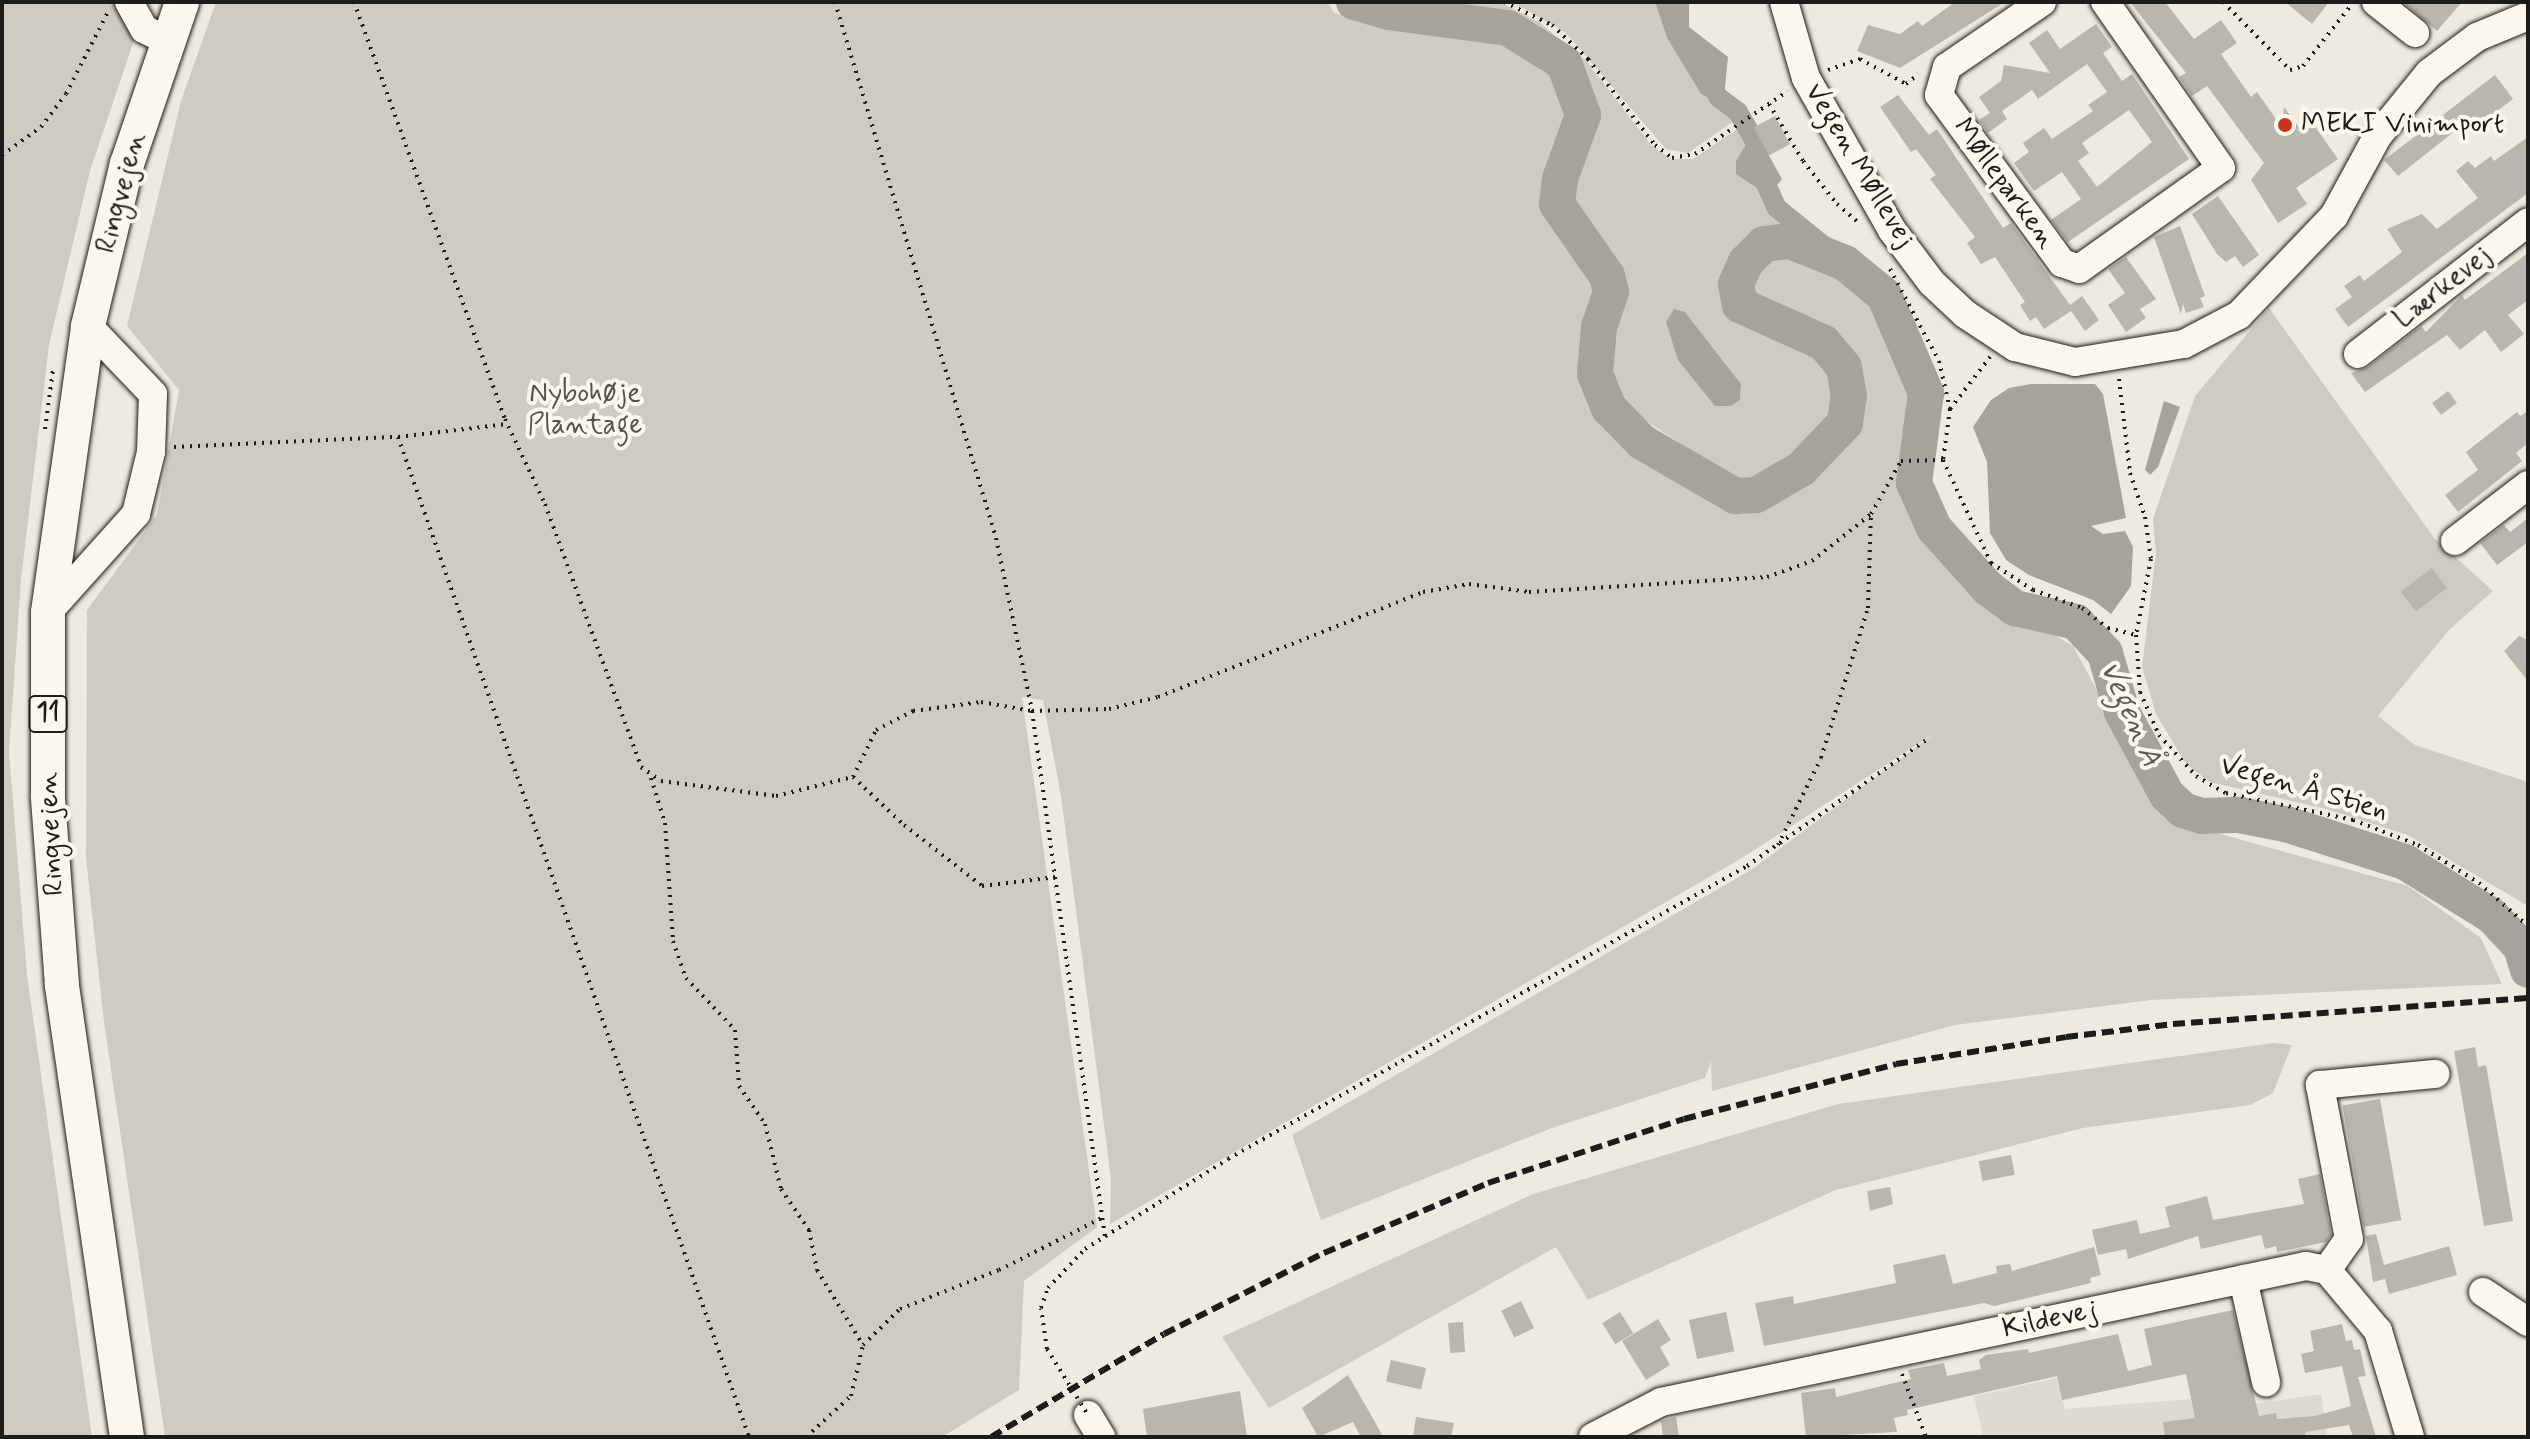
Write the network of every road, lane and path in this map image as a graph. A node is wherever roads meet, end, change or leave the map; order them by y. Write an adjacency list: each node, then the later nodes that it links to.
1 (113, 2): 19 (path)
2 (129, 2): 15 (street)
3 (182, 2): 15 (main road, Ringvejen / 11)
4 (354, 2): 28 (path)
5 (835, 2): 37 (path)
6 (1504, 2): 18 (path)
7 (1784, 2): 16 (street, Vegen Møllevej)
8 (2042, 2): 17 (street)
9 (2105, 2): 17 (street, Mølleparken)
10 (2223, 2): 11 (path)
11 (2354, 2)
12 (2376, 2): 14 (street)
13 (2528, 16): 26 (street, Vegen Møllevej)
14 (2415, 33)
15 (166, 40): 23 (main road, Ringvejen / 11)
16 (1806, 78): 17 (path); 18 (path); 24 (street, Vegen Møllevej)
17 (1944, 79)
18 (1769, 104): 21 (path)
19 (2, 155)
20 (2528, 222): 25 (street, Lærkevej)
21 (1862, 226)
22 (1888, 265): 27 (path)
23 (88, 326): 30 (street); 35 (main road, Ringvejen / 11)
24 (2006, 341): 26 (street, Vegen Møllevej); 27 (path)
25 (2358, 354)
26 (2117, 357): 36 (path, Vegen Å Stien)
27 (1950, 409): 31 (path)
28 (507, 424): 29 (path); 39 (path)
29 (398, 437): 30 (path); 56 (path)
30 (152, 446): 35 (street)
31 (1943, 460): 33 (path); 36 (path)
32 (2528, 485): 34 (street)
33 (1871, 514): 37 (path); 41 (path)
34 (2455, 541)
35 (48, 612): 55 (main road, Ringvejen / 11)
36 (2136, 635): 43 (path, Vegen Å Stien)
37 (1032, 711): 40 (path); 42 (path)
38 (1925, 741): 41 (path)
39 (650, 775): 40 (path); 51 (path)
40 (853, 777): 42 (path)
41 (1777, 847): 46 (path)
42 (1056, 877): 45 (path)
43 (2528, 926)
44 (2435, 1074): 47 (street)
45 (1102, 1218): 46 (path); 51 (path)
46 (1105, 1237): 54 (path, bridge)
47 (2327, 1270): 48 (street, Kildevej); 60 (street)
48 (2243, 1279): 52 (street, Kildevej); 53 (street)
49 (2483, 1292): 50 (street)
50 (2528, 1322)
51 (863, 1345): 57 (path)
52 (1894, 1353): 58 (street, Kildevej); 59 (path)
53 (2266, 1382)
54 (1095, 1426)
55 (127, 1437)
56 (749, 1437)
57 (806, 1437)
58 (1593, 1437)
59 (1926, 1437)
60 (2410, 1437)

